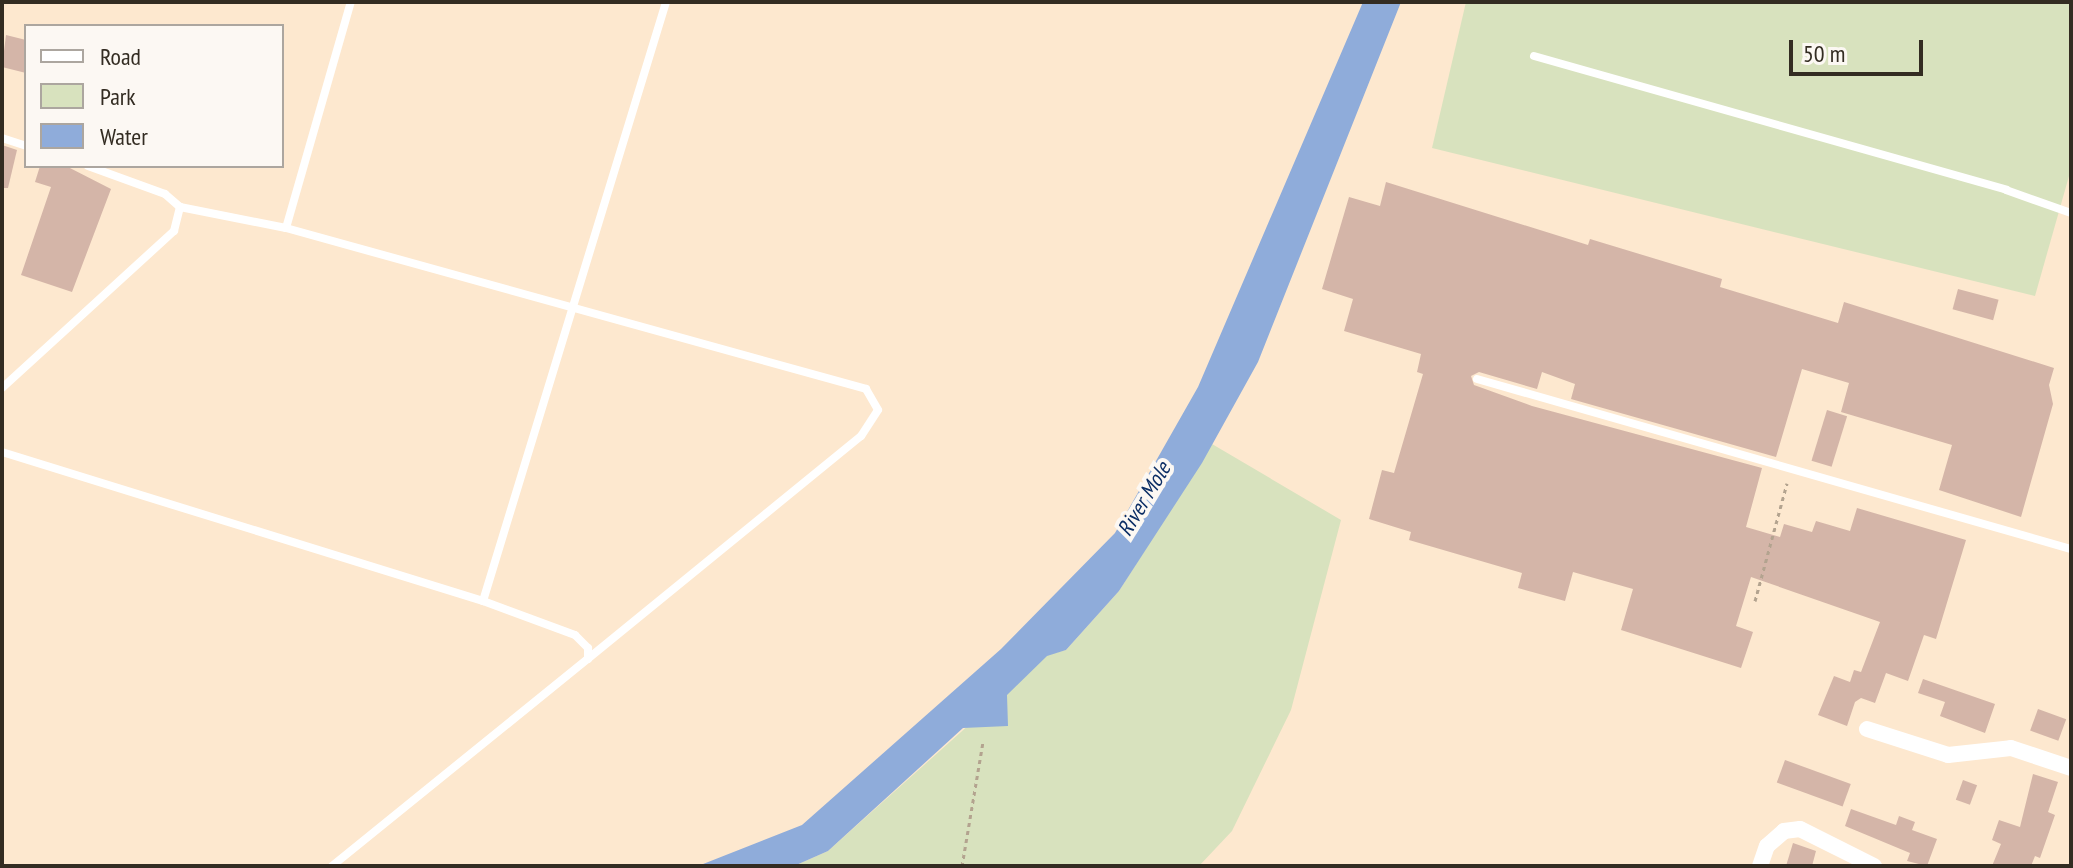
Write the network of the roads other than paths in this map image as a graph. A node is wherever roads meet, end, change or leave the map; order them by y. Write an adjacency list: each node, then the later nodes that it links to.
1 (351, 2): 9 (lane)
2 (666, 2): 10 (lane)
3 (1534, 56): 8 (lane)
4 (2, 138): 5 (lane)
5 (24, 145)
6 (94, 168): 7 (lane)
7 (180, 207): 9 (lane); 12 (lane)
8 (2071, 213)
9 (286, 228): 10 (lane)
10 (574, 305): 15 (lane); 16 (lane)
11 (1477, 379): 14 (lane)
12 (2, 388)
13 (2, 452): 15 (lane)
14 (2071, 549)
15 (483, 601): 16 (lane)
16 (588, 659): 19 (lane)
17 (1867, 729): 18 (street)
18 (2071, 768)
19 (332, 866)
20 (1760, 866): 21 (street)
21 (1874, 866)

